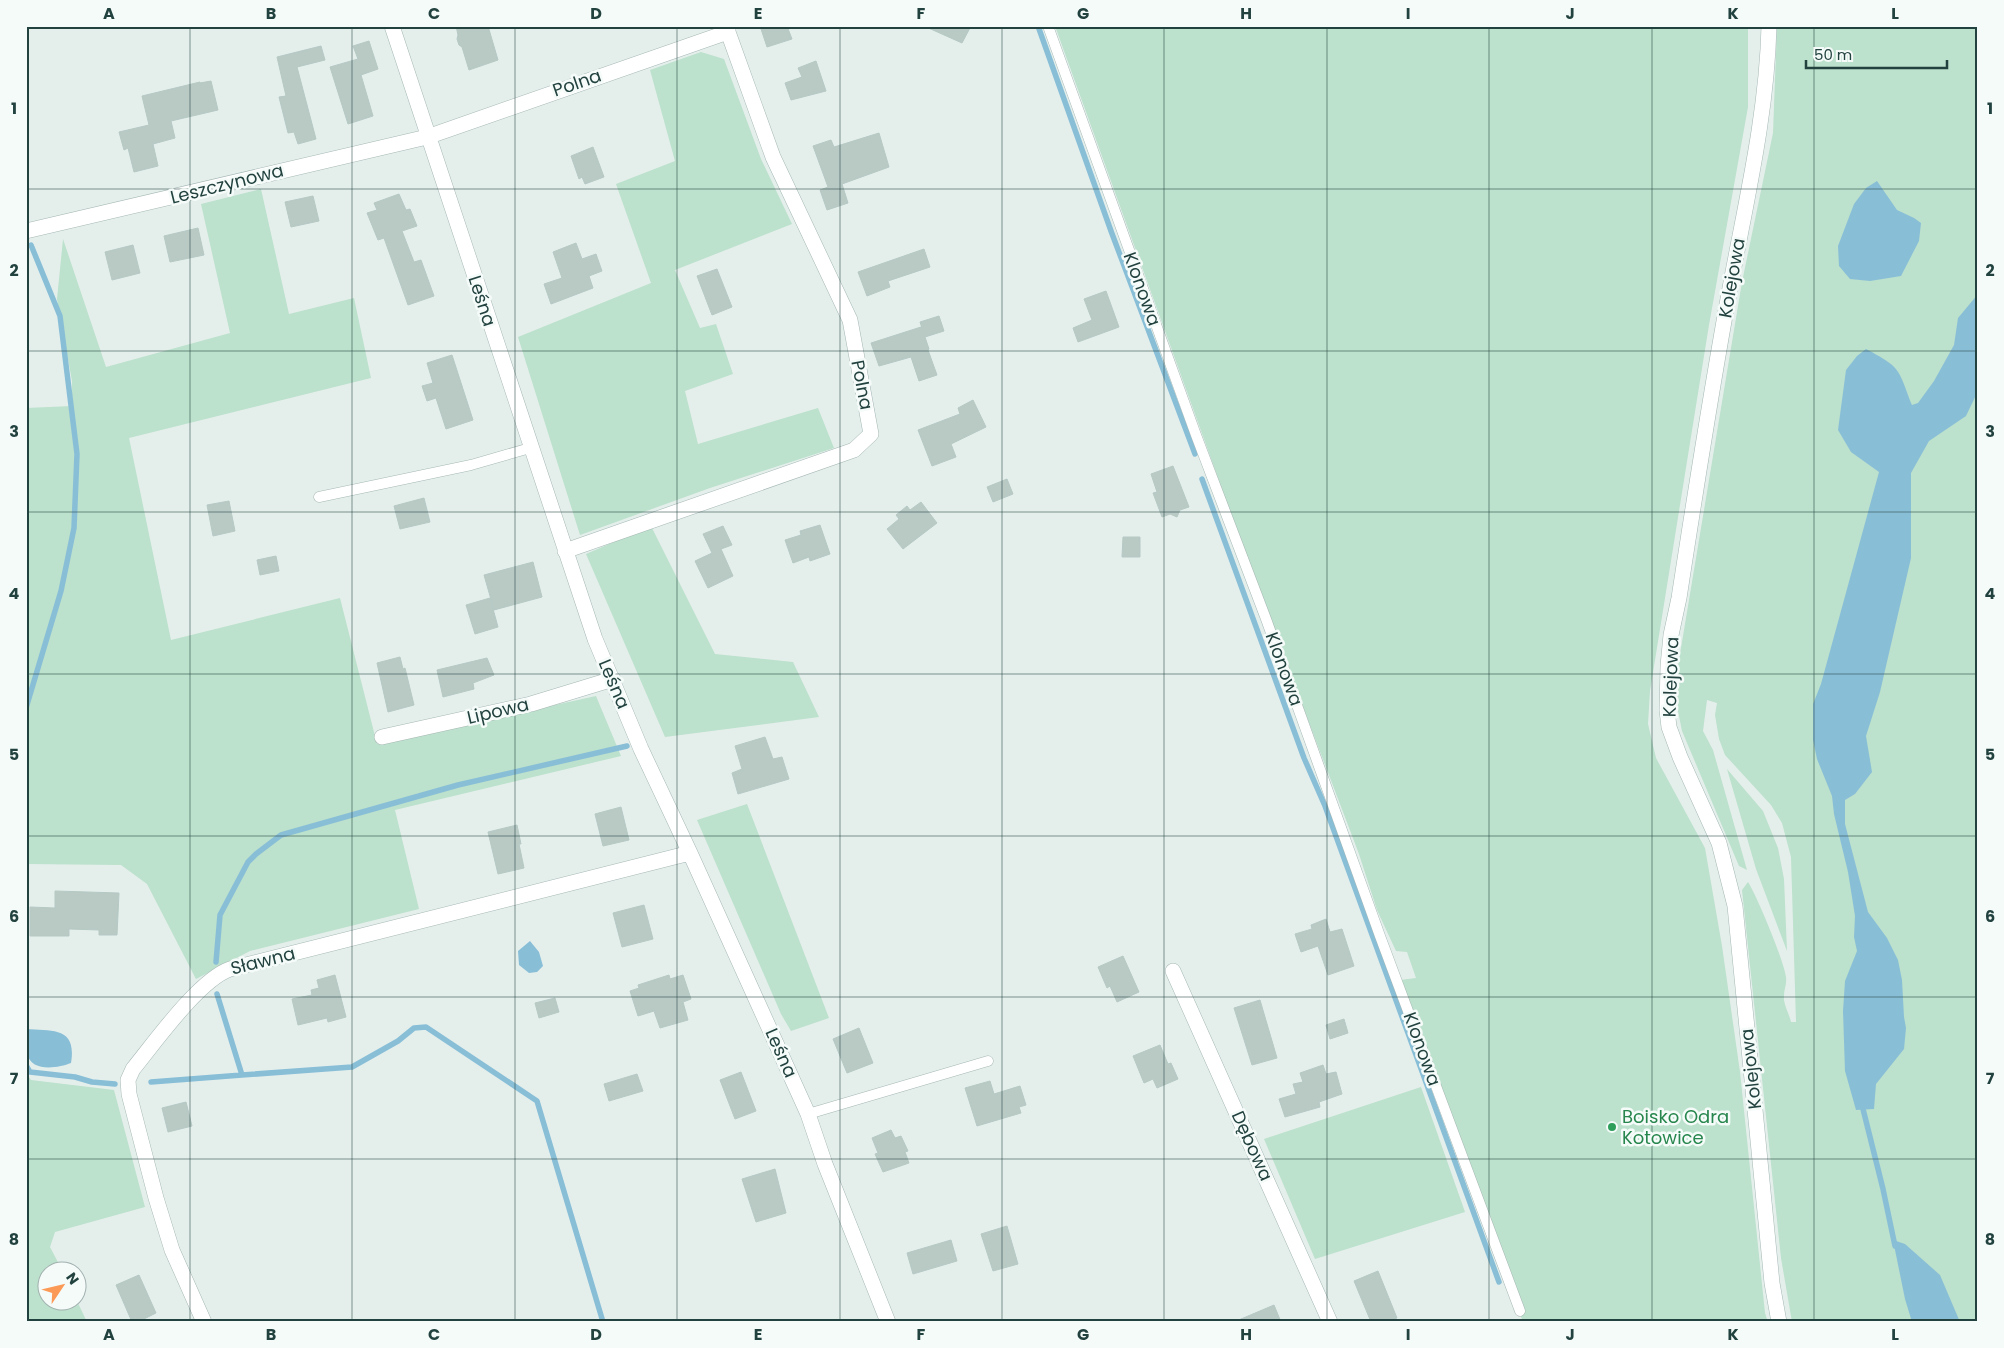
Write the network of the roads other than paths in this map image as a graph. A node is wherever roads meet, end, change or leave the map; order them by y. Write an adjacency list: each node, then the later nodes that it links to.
1 (392, 26): 5 (street, Leśna)
2 (1048, 26): 16 (lane, Klonowa)
3 (1768, 26): 20 (street, Kolejowa)
4 (728, 29): 5 (street, Polna); 9 (street, Polna)
5 (427, 136): 6 (street, Leszczynowa); 7 (street, Leśna)
6 (26, 231)
7 (530, 448): 8 (lane); 9 (street, Leśna)
8 (319, 497)
9 (565, 551): 10 (street, Leśna)
10 (613, 679): 11 (street, Lipowa); 12 (street, Leśna)
11 (382, 737)
12 (690, 852): 15 (street, Leśna); 17 (street, Sławna)
13 (1174, 971): 19 (street, Dębowa)
14 (988, 1061): 15 (lane)
15 (808, 1114): 18 (street, Leśna)
16 (1520, 1311)
17 (204, 1322)
18 (888, 1322)
19 (1330, 1322)
20 (1779, 1322)

